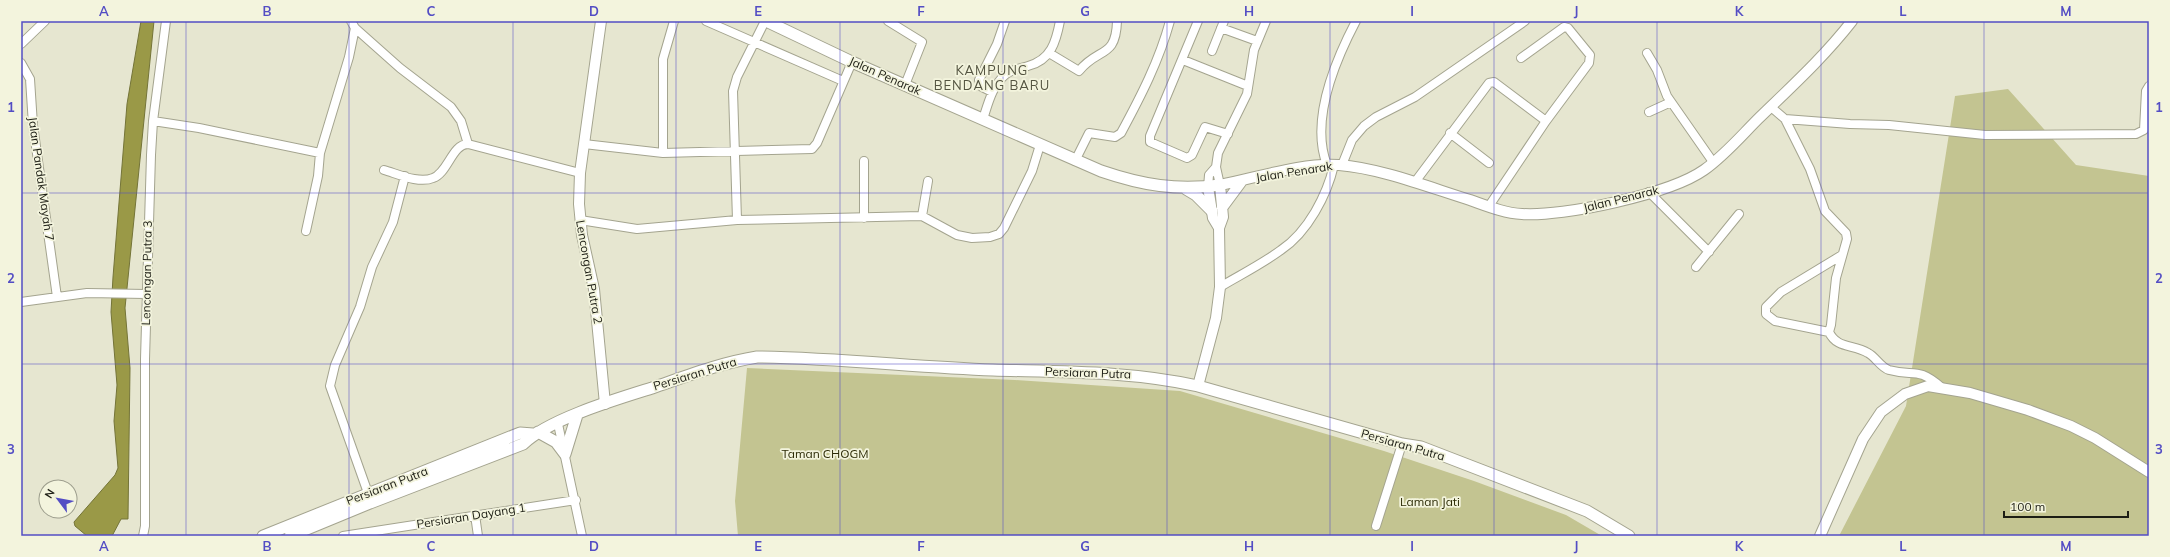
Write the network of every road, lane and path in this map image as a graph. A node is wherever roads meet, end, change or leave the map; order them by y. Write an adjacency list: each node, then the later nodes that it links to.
1 (45, 21): 21 (street)
2 (166, 21): 39 (street, Lencongan Putra 3)
3 (600, 21): 45 (street, Lencongan Putra 2)
4 (674, 21): 49 (street)
5 (706, 21): 20 (street)
6 (766, 21): 20 (street); 27 (main road, Jalan Penarak)
7 (888, 21): 30 (street)
8 (1004, 21): 33 (street)
9 (1060, 21): 23 (street)
10 (1117, 21): 23 (street)
11 (1170, 21): 51 (street)
12 (1198, 21): 26 (street)
13 (1266, 21): 19 (street)
14 (1356, 21): 54 (street)
15 (1525, 21): 54 (street)
16 (1852, 21): 35 (street, Jalan Penarak)
17 (353, 25): 44 (street); 48 (street)
18 (1222, 25): 19 (street); 22 (street)
19 (1257, 41): 31 (street)
20 (756, 42): 29 (street); 47 (street)
21 (21, 44)
22 (1212, 51)
23 (1049, 53): 33 (street)
24 (1647, 53): 34 (street)
25 (1521, 58): 40 (street)
26 (1183, 60): 31 (street); 43 (street)
27 (852, 62): 29 (street); 30 (main road, Jalan Penarak)
28 (21, 63): 79 (street, Jalan Pandak Mayah 7)
29 (843, 81): 47 (street)
30 (905, 85): 37 (main road, Jalan Penarak)
31 (1248, 86): 43 (street)
32 (2149, 86): 42 (street)
33 (992, 92): 37 (street)
34 (1671, 102): 36 (street); 52 (street)
35 (1771, 107): 38 (street); 52 (street, Jalan Penarak)
36 (1649, 112)
37 (983, 119): 46 (main road, Jalan Penarak)
38 (1785, 119): 42 (street); 75 (street)
39 (153, 121): 48 (street); 78 (street, Lencongan Putra 3)
40 (1546, 121): 41 (street); 66 (street)
41 (1450, 133): 53 (street); 61 (street)
42 (2145, 133)
43 (1228, 134): 55 (street)
44 (468, 144): 57 (street); 58 (street)
45 (584, 144): 49 (street); 57 (street, Lencongan Putra 2)
46 (1040, 145): 51 (main road, Jalan Penarak); 69 (street)
47 (735, 150): 49 (street); 72 (street)
48 (320, 153): 73 (street)
49 (663, 153)
50 (864, 161): 70 (street)
51 (1075, 161): 64 (main road, Jalan Penarak)
52 (1713, 162): 65 (street, Jalan Penarak)
53 (1489, 163)
54 (1334, 165): 60 (street, Jalan Penarak); 61 (street, Jalan Penarak); 77 (street)
55 (1216, 167): 62 (street); 63 (street)
56 (384, 170): 58 (street)
57 (580, 173): 71 (street, Lencongan Putra 2)
58 (405, 176): 91 (street)
59 (928, 181): 69 (street)
60 (1242, 181): 62 (street, Jalan Penarak); 67 (street)
61 (1415, 182): 66 (street, Jalan Penarak)
62 (1220, 185): 63 (main road, Jalan Penarak); 67 (street)
63 (1208, 187): 64 (main road, Jalan Penarak); 67 (street)
64 (1186, 189): 67 (main road)
65 (1649, 192): 66 (street, Jalan Penarak); 74 (street)
66 (1489, 206)
67 (1217, 209): 77 (street)
68 (1739, 214): 74 (street)
69 (922, 216): 70 (street)
70 (864, 218): 72 (street)
71 (580, 220): 72 (street); 84 (street, Lencongan Putra 2)
72 (737, 220)
73 (306, 231)
74 (1709, 252): 76 (street)
75 (1842, 255): 81 (street); 81 (street)
76 (1696, 267)
77 (1220, 287): 82 (street)
78 (146, 294): 79 (street); 94 (street, Lencongan Putra 3)
79 (57, 297): 80 (street)
80 (21, 302)
81 (1829, 332): 83 (street)
82 (1198, 386): 84 (main road, Persiaran Putra); 88 (main road, Persiaran Putra)
83 (1941, 387): 90 (street); 105 (street)
84 (605, 404): 85 (main road, Persiaran Putra)
85 (577, 415): 86 (main road, Persiaran Putra); 89 (main road)
86 (558, 424): 87 (main road, Persiaran Putra); 89 (street)
87 (536, 433): 89 (main road); 91 (main road, Persiaran Putra); 100 (main road, Persiaran Putra)
88 (1402, 444): 95 (street); 104 (main road, Persiaran Putra)
89 (565, 454): 92 (street)
90 (2149, 472)
91 (368, 493): 99 (main road, Persiaran Putra)
92 (576, 500): 93 (street, Persiaran Dayang 1); 103 (street)
93 (475, 515): 96 (street, Persiaran Dayang 1); 102 (street)
94 (145, 526): 97 (street); 98 (street)
95 (1376, 526)
96 (354, 535): 101 (street, Persiaran Dayang 1)
97 (143, 536)
98 (148, 536)
99 (263, 536)
100 (290, 536)
101 (343, 536)
102 (478, 536)
103 (582, 536)
104 (1629, 536)
105 (1820, 536)

